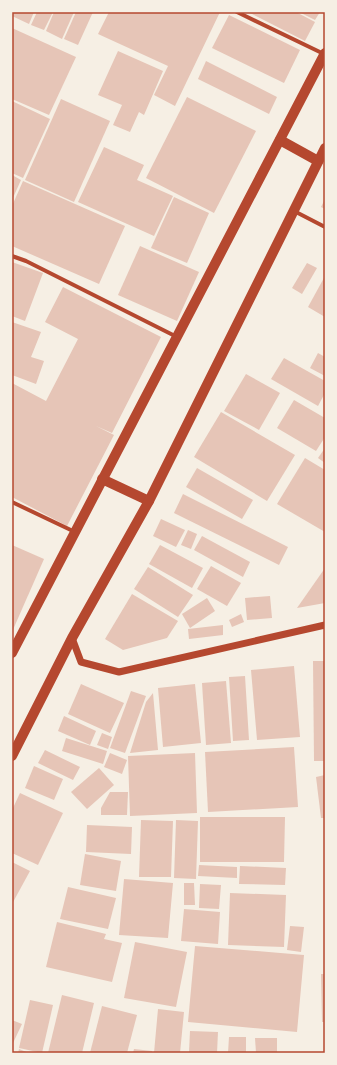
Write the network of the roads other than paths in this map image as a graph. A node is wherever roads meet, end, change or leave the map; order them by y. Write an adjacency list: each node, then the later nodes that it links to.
1 (237, 12): 2 (street)
2 (325, 54): 3 (main road)
3 (280, 140): 5 (main road); 9 (main road)
4 (325, 148): 5 (main road)
5 (318, 161): 6 (main road)
6 (294, 211): 7 (street); 12 (main road)
7 (325, 227)
8 (12, 256): 9 (street)
9 (177, 337): 10 (main road)
10 (102, 479): 12 (main road); 13 (main road)
11 (12, 502): 13 (street)
12 (149, 502): 15 (main road)
13 (75, 532): 16 (main road)
14 (325, 625): 15 (street)
15 (72, 638): 17 (main road)
16 (12, 653)
17 (12, 756)

